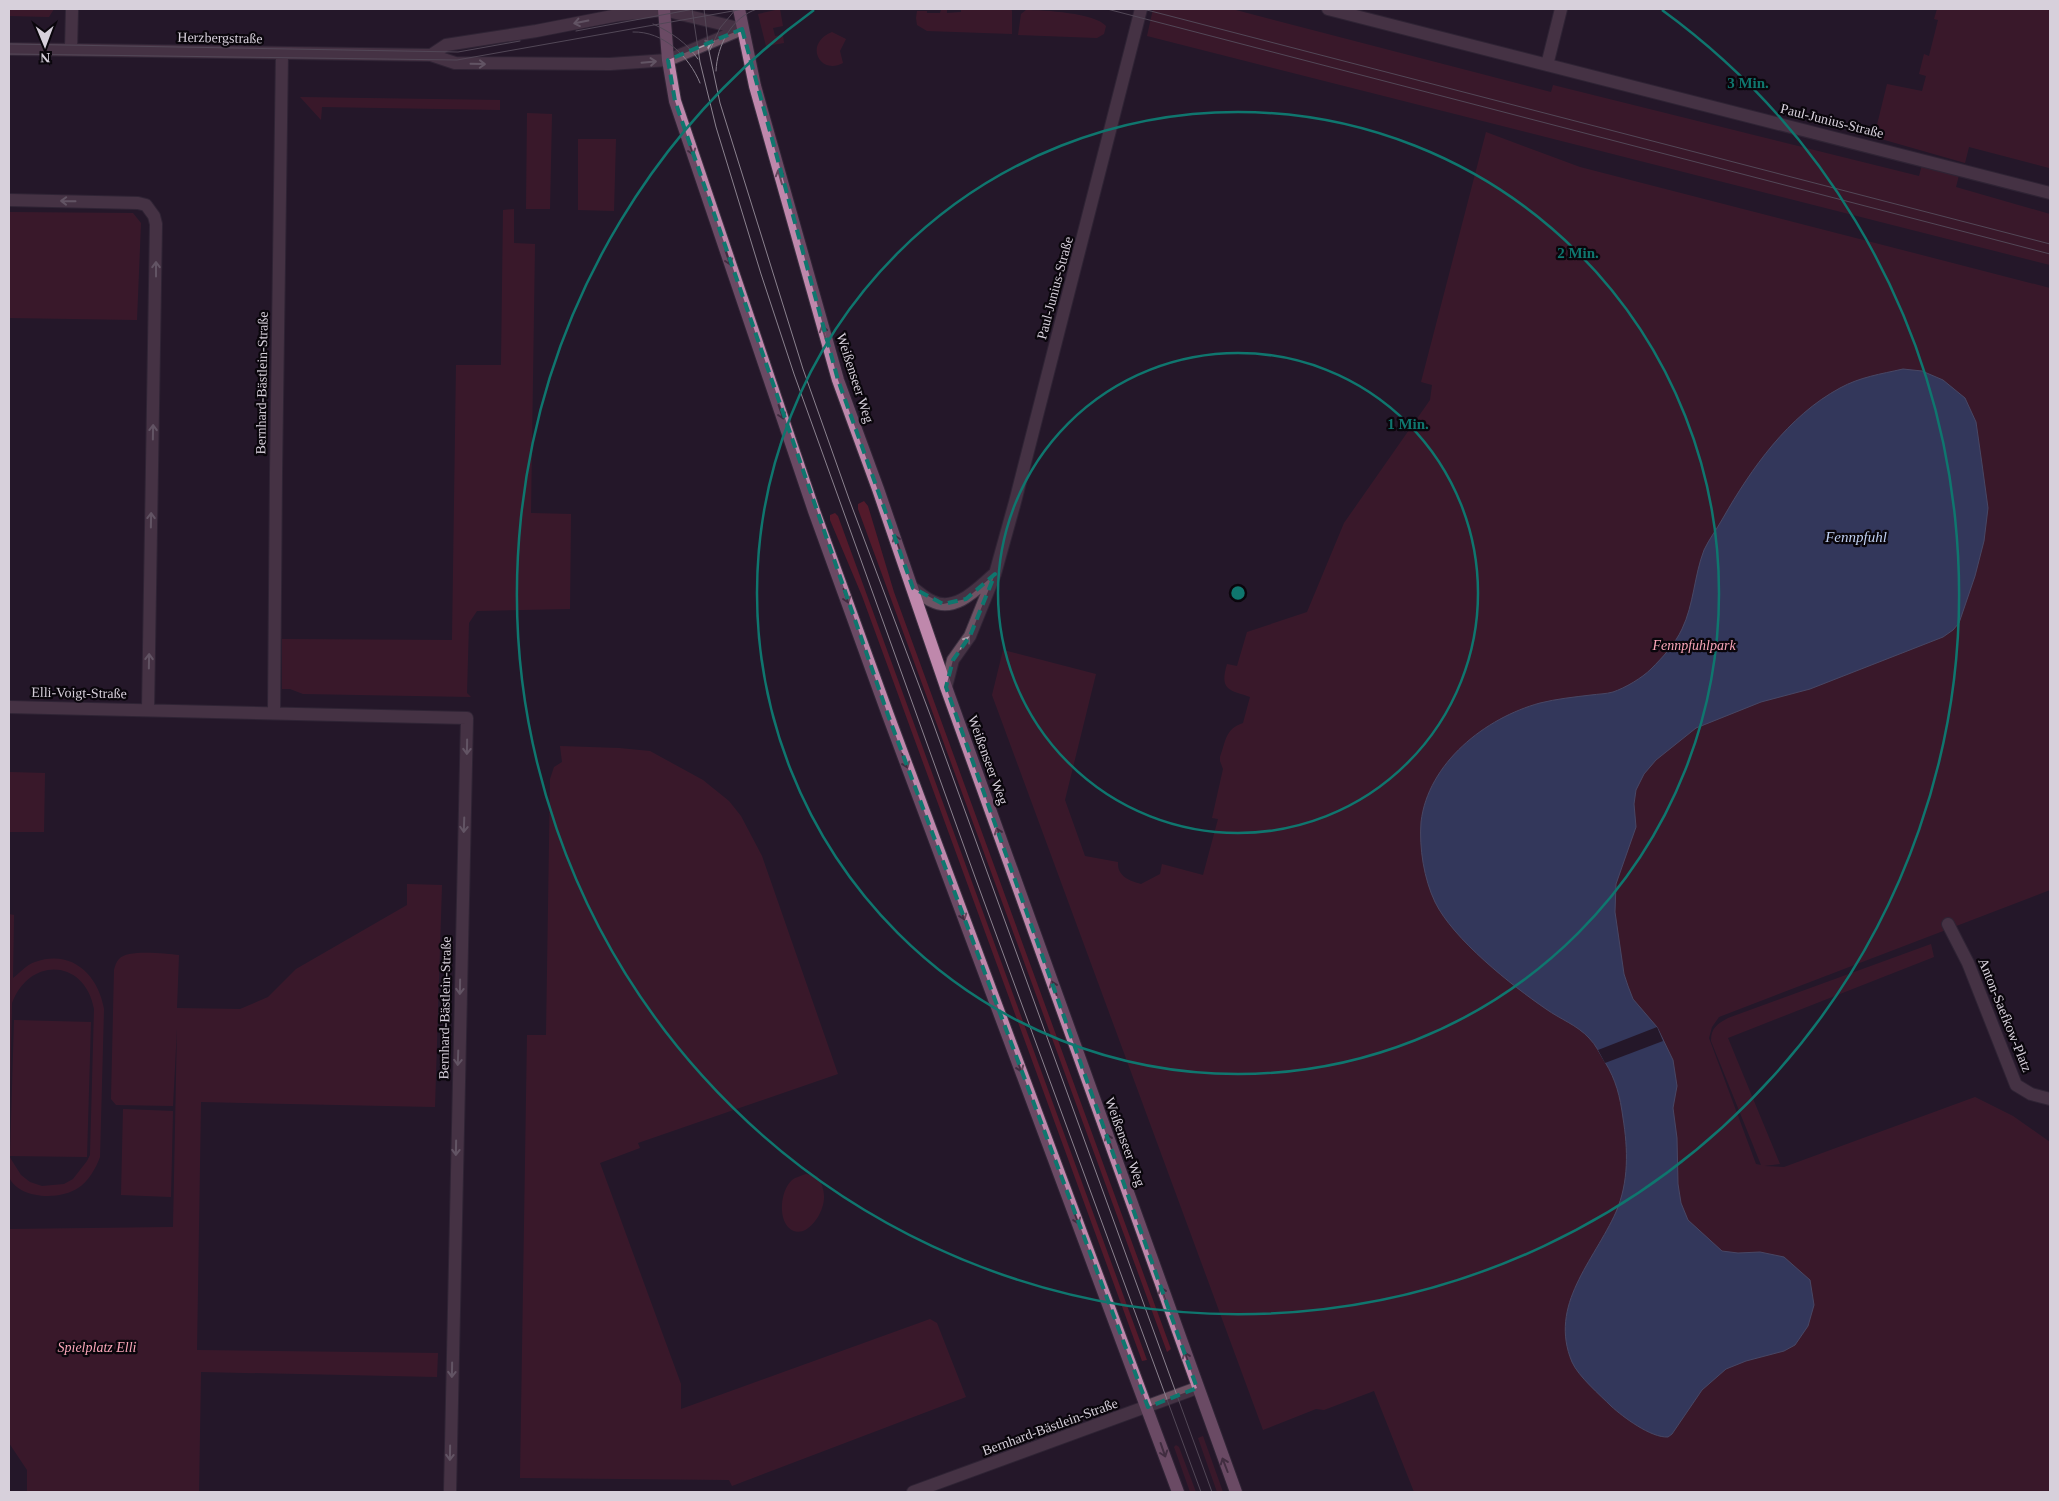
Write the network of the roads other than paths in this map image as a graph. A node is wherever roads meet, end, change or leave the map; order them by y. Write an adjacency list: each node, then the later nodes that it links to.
1 (72, 9): 9 (street)
2 (739, 9): 7 (main road, Weißenseer Weg)
3 (1141, 9): 16 (street, Paul-Junius-Straße)
4 (1328, 9): 13 (street, Paul-Junius-Straße)
5 (1561, 9): 13 (street)
6 (664, 10): 7 (street); 11 (street, Herzbergstraße, one-way to 11); 12 (main road)
7 (742, 29): 12 (street, Herzbergstraße, one-way to 7); 17 (main road, Weißenseer Weg, one-way to 7)
8 (9, 49): 9 (street, Herzbergstraße)
9 (71, 50): 10 (street, Herzbergstraße)
10 (282, 53): 11 (street, Herzbergstraße); 21 (street, Bernhard-Bästlein-Straße)
11 (431, 55): 12 (street, Herzbergstraße, one-way to 12)
12 (668, 60): 25 (main road, one-way to 25)
13 (1547, 65): 14 (street, Paul-Junius-Straße)
14 (2050, 193)
15 (9, 200): 20 (street, one-way to 15)
16 (995, 574): 17 (street); 18 (street, Paul-Junius-Straße, one-way to 16)
17 (913, 588): 18 (main road, Weißenseer Weg)
18 (946, 687): 24 (main road, Weißenseer Weg, one-way to 18)
19 (9, 707): 20 (street, Elli-Voigt-Straße)
20 (148, 710): 21 (street, Bernhard-Bästlein-Straße)
21 (274, 713): 26 (street, Bernhard-Bästlein-Straße, one-way to 26)
22 (1948, 924): 23 (street, Anton-Saefkow-Platz)
23 (2050, 1100)
24 (1197, 1388): 25 (street, Bernhard-Bästlein-Straße); 29 (main road, Weißenseer Weg, one-way to 24)
25 (1148, 1407): 27 (street, Bernhard-Bästlein-Straße); 28 (main road, one-way to 28)
26 (450, 1492)
27 (913, 1492)
28 (1178, 1492)
29 (1236, 1492)

